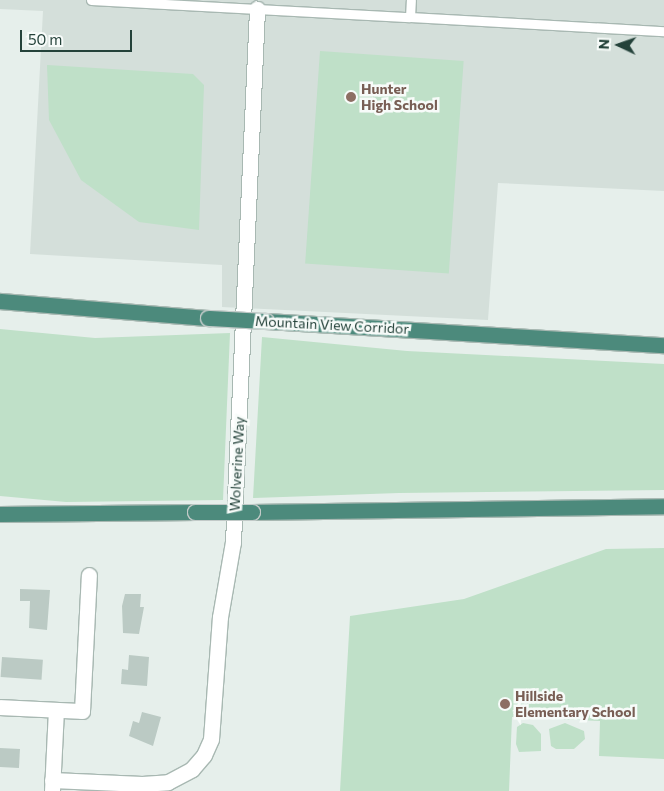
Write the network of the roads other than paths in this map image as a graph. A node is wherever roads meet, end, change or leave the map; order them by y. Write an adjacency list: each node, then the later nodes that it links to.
1 (90, 0): 3 (lane)
2 (411, 0): 4 (lane)
3 (257, 9): 4 (lane); 13 (street, Wolverine Way)
4 (410, 17): 5 (lane)
5 (664, 31)
6 (0, 300): 7 (highway, Mountain View Corridor, bridge)
7 (664, 345)
8 (664, 506): 9 (highway, bridge)
9 (0, 514)
10 (89, 575): 12 (street)
11 (0, 707): 12 (street)
12 (56, 710): 13 (street)
13 (52, 785)

